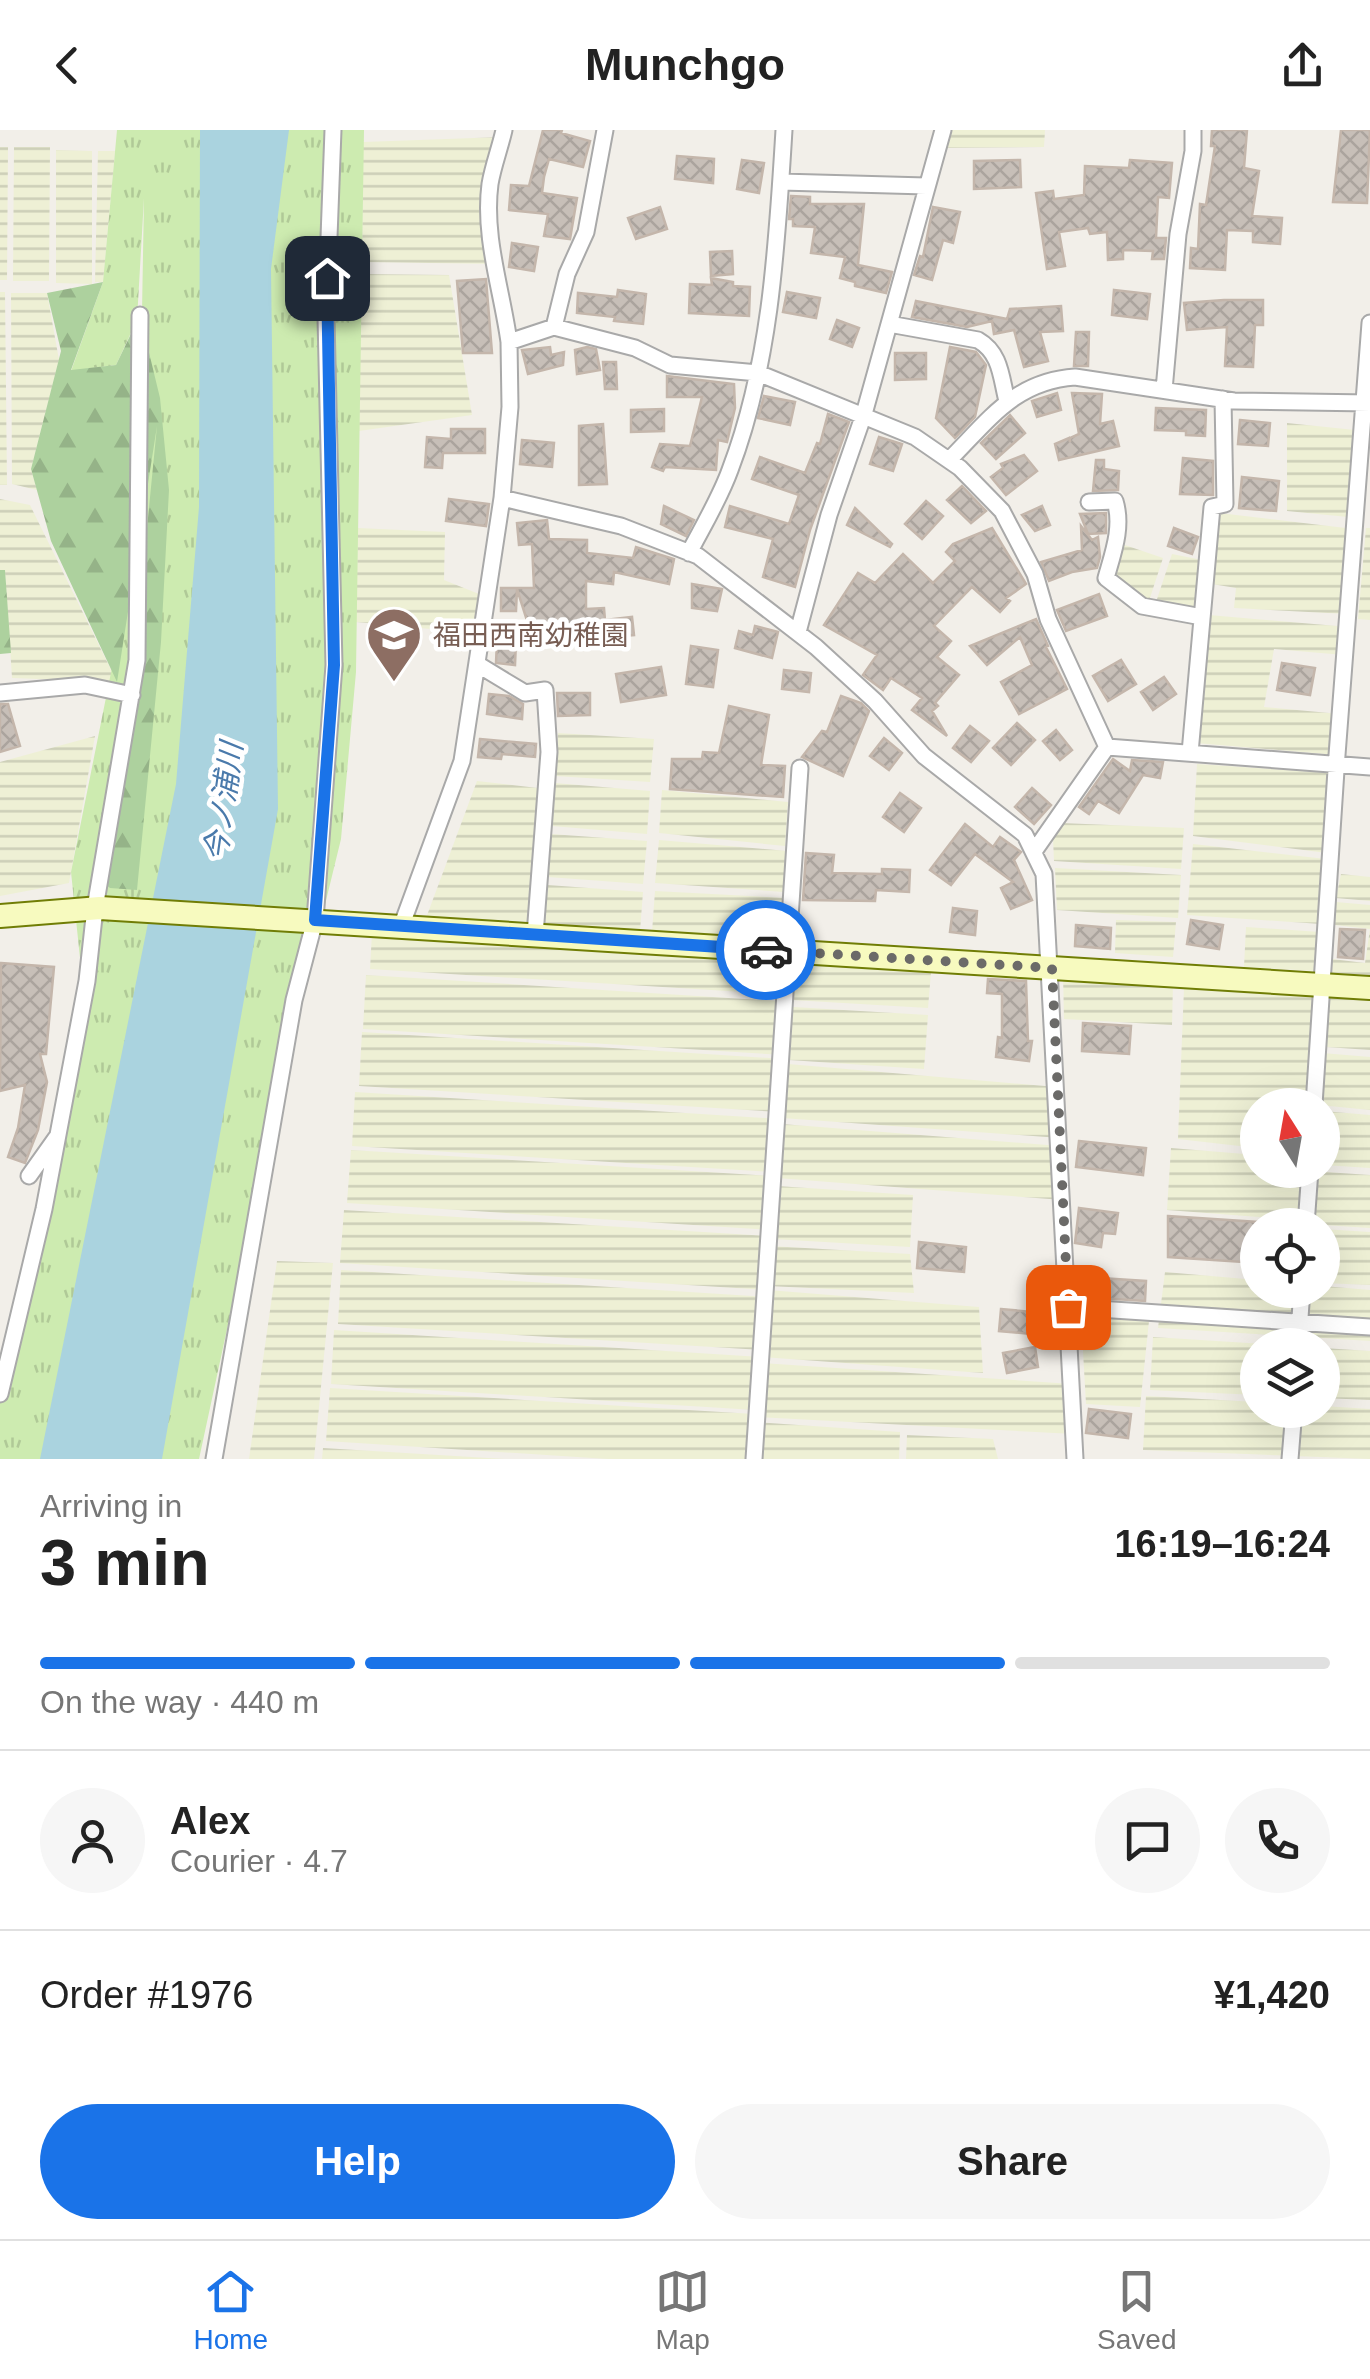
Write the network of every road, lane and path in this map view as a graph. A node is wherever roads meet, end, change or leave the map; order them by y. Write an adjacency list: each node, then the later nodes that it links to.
1 (334, 130): 37 (street)
2 (504, 130): 13 (street)
3 (605, 130): 12 (street)
4 (784, 130): 7 (street)
5 (943, 130): 8 (street)
6 (1193, 130): 15 (street)
7 (781, 182): 8 (street); 14 (street)
8 (926, 186): 11 (street)
9 (140, 315): 28 (street)
10 (1370, 323): 18 (street)
11 (889, 324): 17 (street); 19 (street)
12 (554, 327): 13 (street); 14 (street)
13 (510, 342): 21 (street)
14 (758, 372): 19 (street); 23 (street)
15 (1164, 390): 16 (street); 17 (street)
16 (1223, 400): 18 (street); 24 (street)
17 (1007, 401): 20 (street)
18 (1367, 403): 31 (street)
19 (864, 414): 20 (street); 25 (street)
20 (948, 460): 29 (street)
21 (502, 498): 23 (street); 26 (street)
22 (1090, 502): 24 (street)
23 (690, 552): 25 (street)
24 (1202, 617): 30 (street)
25 (798, 632): 34 (street)
26 (477, 664): 38 (street); 39 (street)
27 (0, 692): 28 (street)
28 (132, 695): 35 (street)
29 (1107, 746): 30 (street); 34 (street)
30 (1190, 753): 31 (street)
31 (1336, 764): 32 (street); 42 (street)
32 (1370, 767)
33 (800, 768): 40 (street)
34 (1035, 850): 41 (street)
35 (98, 908): 36 (street); 37 (street); 45 (street)
36 (0, 916)
37 (312, 919): 38 (street); 55 (street)
38 (401, 927): 39 (street)
39 (535, 935): 40 (street)
40 (788, 952): 41 (street); 56 (street)
41 (1052, 968): 42 (street); 47 (street)
42 (1322, 985): 43 (street); 44 (street)
43 (1370, 988)
44 (1315, 1088)
45 (58, 1135): 46 (street); 53 (street)
46 (29, 1176)
47 (1068, 1307): 49 (street); 57 (street)
48 (1301, 1308): 49 (street)
49 (1300, 1323): 50 (street); 51 (street)
50 (1370, 1327)
51 (1300, 1328)
52 (0, 1341): 53 (street)
53 (2, 1387)
54 (1293, 1428): 58 (street)
55 (214, 1459)
56 (754, 1459)
57 (1076, 1459)
58 (1290, 1459)

